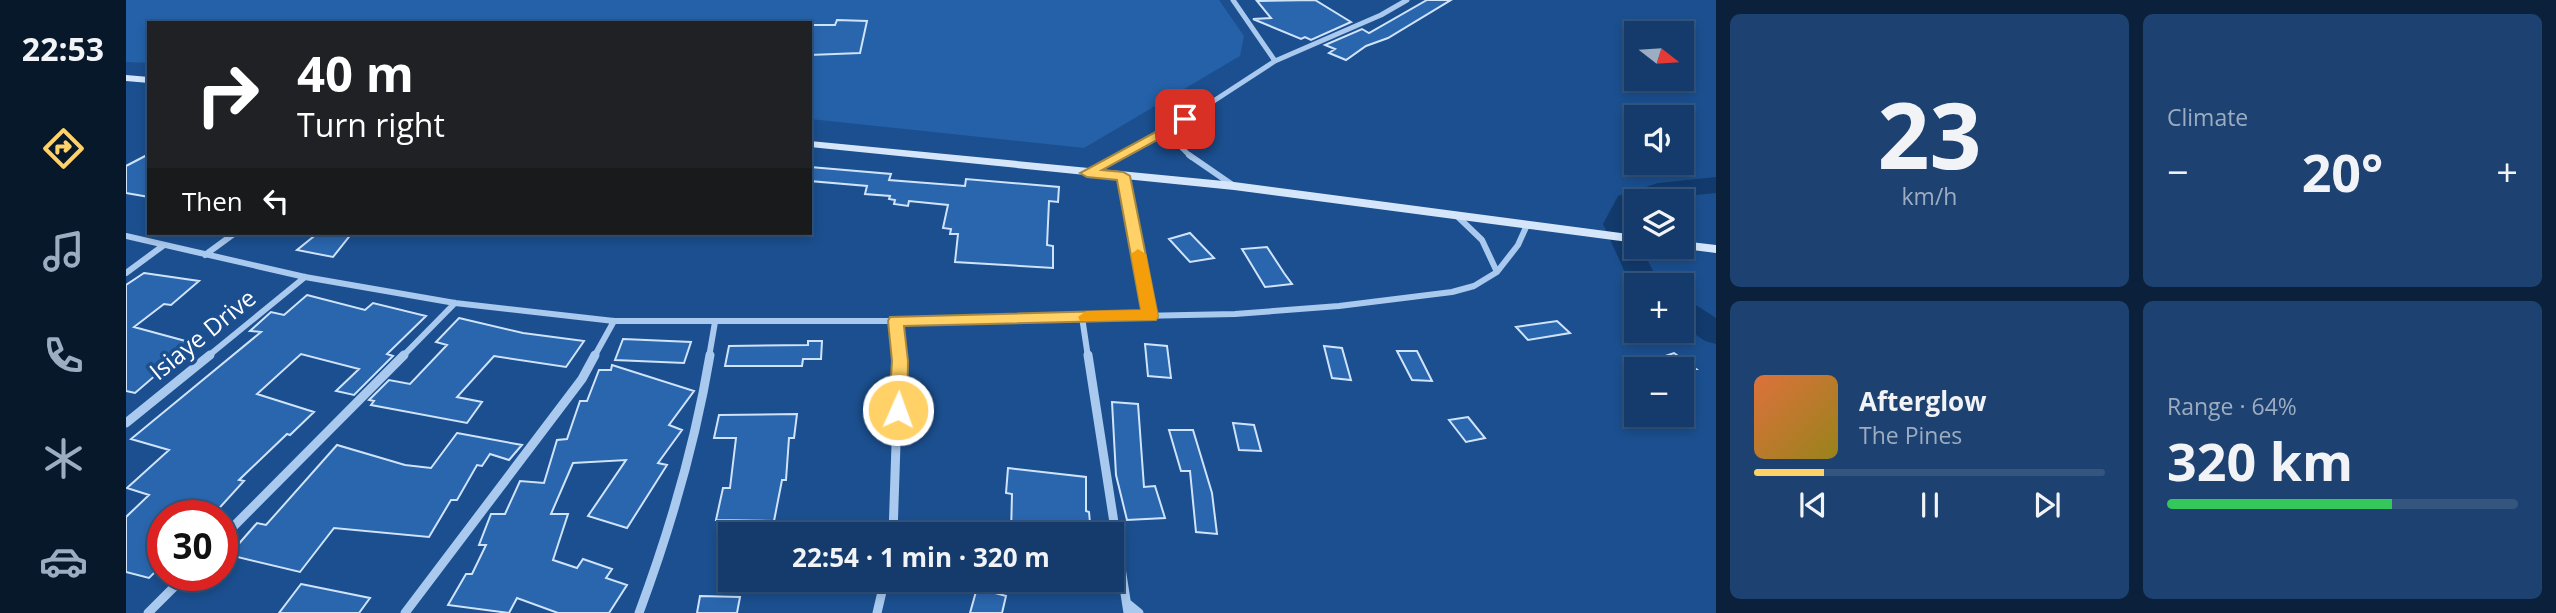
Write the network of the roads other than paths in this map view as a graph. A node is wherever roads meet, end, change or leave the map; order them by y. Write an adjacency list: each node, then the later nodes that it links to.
1 (1233, 0): 3 (street)
2 (1407, 0): 3 (street)
3 (1275, 61): 6 (street)
4 (126, 78): 5 (main road)
5 (147, 80)
6 (1166, 132): 8 (street); 10 (street)
7 (812, 144): 8 (main road)
8 (1087, 173): 9 (main road)
9 (1123, 176): 10 (main road); 24 (lane)
10 (1234, 186): 11 (main road)
11 (1453, 213): 12 (main road); 20 (street)
12 (1527, 225): 15 (main road); 20 (street)
13 (231, 235): 19 (street)
14 (126, 236): 16 (street)
15 (1624, 237)
16 (164, 245): 19 (street); 21 (street)
17 (1694, 246): 18 (main road)
18 (1716, 249)
19 (205, 255): 22 (street)
20 (1497, 272): 24 (street)
21 (126, 273)
22 (305, 277): 23 (street); 29 (street, Isiaye Drive)
23 (455, 303): 26 (street); 30 (street)
24 (1150, 316): 25 (street)
25 (1082, 317): 28 (street); 34 (street)
26 (614, 321): 27 (street); 36 (street)
27 (715, 321): 28 (street); 37 (street)
28 (896, 321): 31 (street)
29 (126, 423)
30 (238, 522)
31 (893, 522)
32 (170, 591): 35 (street)
33 (882, 592): 38 (street)
34 (1128, 608): 39 (street)
35 (148, 613)
36 (405, 613)
37 (639, 613)
38 (877, 613)
39 (1139, 613)

